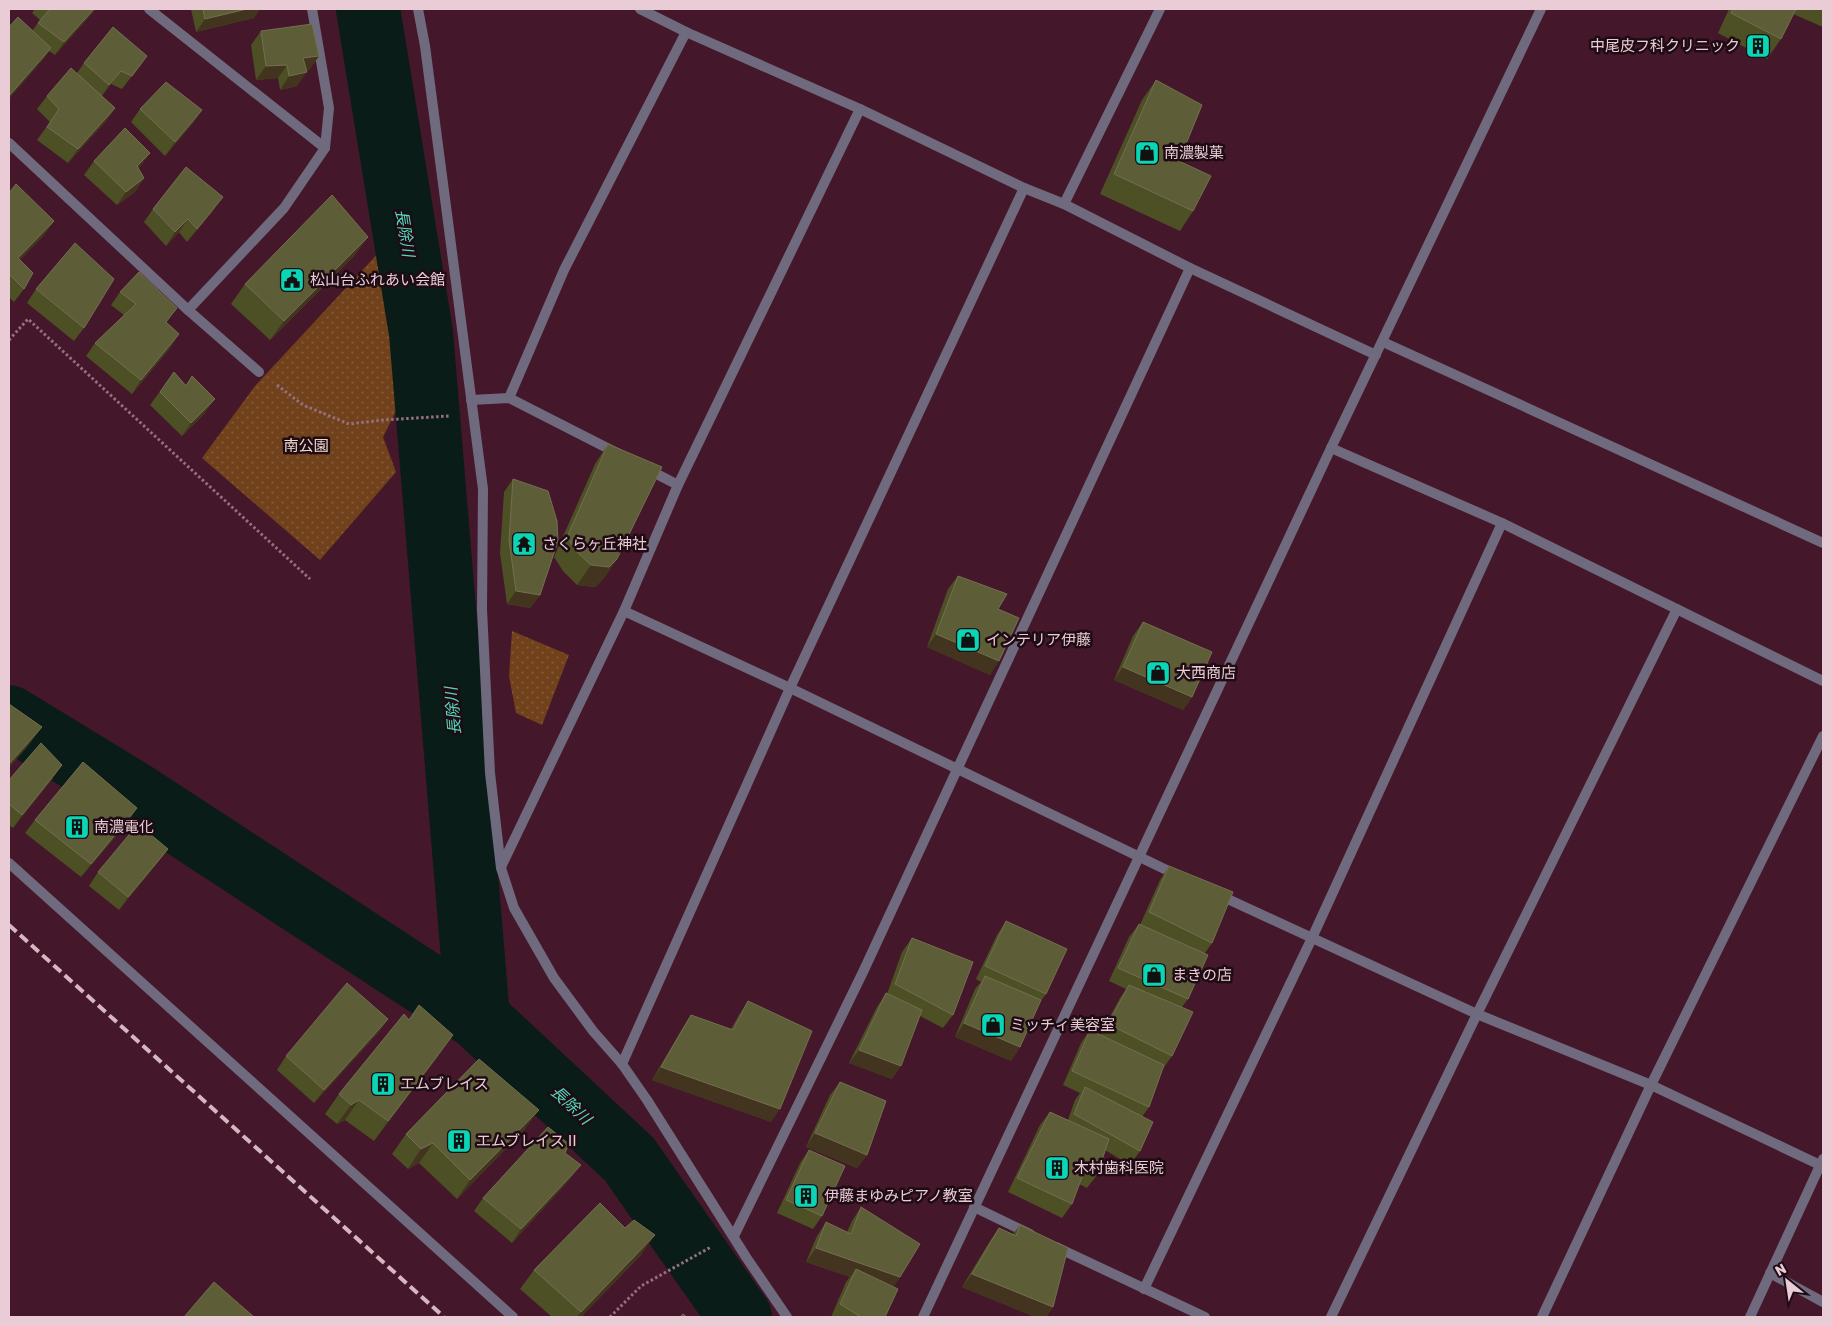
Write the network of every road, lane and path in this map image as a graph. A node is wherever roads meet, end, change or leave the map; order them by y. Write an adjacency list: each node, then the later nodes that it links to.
1 (149, 9): 9 (street)
2 (312, 9): 9 (street)
3 (418, 9): 20 (street)
4 (640, 9): 7 (street)
5 (1160, 9): 12 (street)
6 (1541, 9): 16 (street)
7 (686, 32): 8 (street); 19 (street)
8 (860, 109): 11 (street); 23 (street)
9 (325, 148): 14 (street)
10 (11, 150): 14 (street)
11 (1024, 188): 12 (street); 30 (street)
12 (1064, 204): 13 (street)
13 (1190, 268): 17 (street); 32 (street)
14 (188, 310): 18 (street)
15 (9, 340): 26 (path)
16 (1383, 342): 17 (street); 25 (street)
17 (1376, 355): 22 (street)
18 (259, 372): 21 (path)
19 (509, 398): 20 (street); 23 (street)
20 (471, 400): 21 (street)
21 (472, 414): 35 (street)
22 (1331, 448): 24 (street); 33 (street)
23 (678, 485): 28 (street)
24 (1502, 523): 27 (street); 38 (street)
25 (1823, 543)
26 (310, 579)
27 (1676, 609): 29 (street); 39 (street)
28 (624, 611): 30 (street); 35 (street)
29 (1823, 682)
30 (790, 688): 32 (street); 40 (street)
31 (1823, 736): 41 (street)
32 (958, 770): 33 (street); 44 (street)
33 (1139, 857): 36 (street); 43 (street)
34 (9, 863): 49 (street)
35 (501, 868): 40 (street)
36 (1191, 882)
37 (1208, 890): 38 (street)
38 (1312, 938): 39 (street); 47 (street)
39 (1476, 1014): 41 (street); 54 (street)
40 (622, 1064): 44 (street)
41 (1651, 1085): 42 (street); 55 (street)
42 (1822, 1162): 46 (street)
43 (974, 1207): 47 (street); 52 (street)
44 (734, 1236): 51 (street)
45 (717, 1244): 50 (path)
46 (1770, 1273): 48 (street); 56 (street)
47 (1144, 1289): 53 (street)
48 (1823, 1302)
49 (513, 1317)
50 (610, 1317)
51 (787, 1317)
52 (922, 1317)
53 (1205, 1317)
54 (1331, 1317)
55 (1542, 1317)
56 (1750, 1317)

